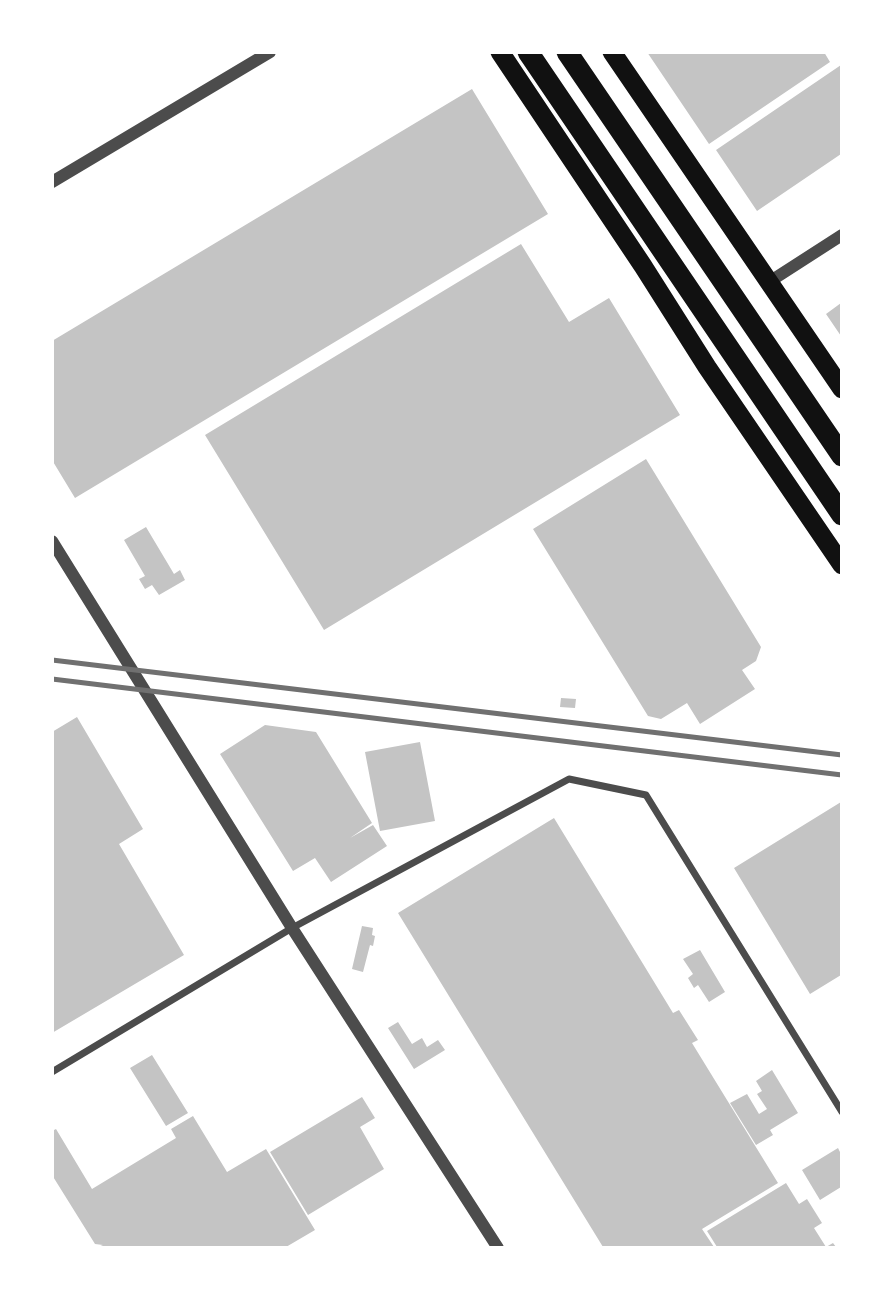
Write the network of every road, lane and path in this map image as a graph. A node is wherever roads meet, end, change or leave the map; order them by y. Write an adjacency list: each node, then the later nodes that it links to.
1 (270, 52): 6 (street)
2 (500, 52): 13 (highway)
3 (528, 52): 11 (highway)
4 (567, 52): 10 (highway)
5 (612, 52): 8 (highway)
6 (52, 182)
7 (842, 235): 8 (street)
8 (769, 282): 9 (highway)
9 (842, 390)
10 (842, 456)
11 (842, 515)
12 (52, 541): 14 (street)
13 (842, 565)
14 (292, 928): 15 (street); 16 (street); 17 (street)
15 (52, 1072)
16 (842, 1112)
17 (498, 1248)

